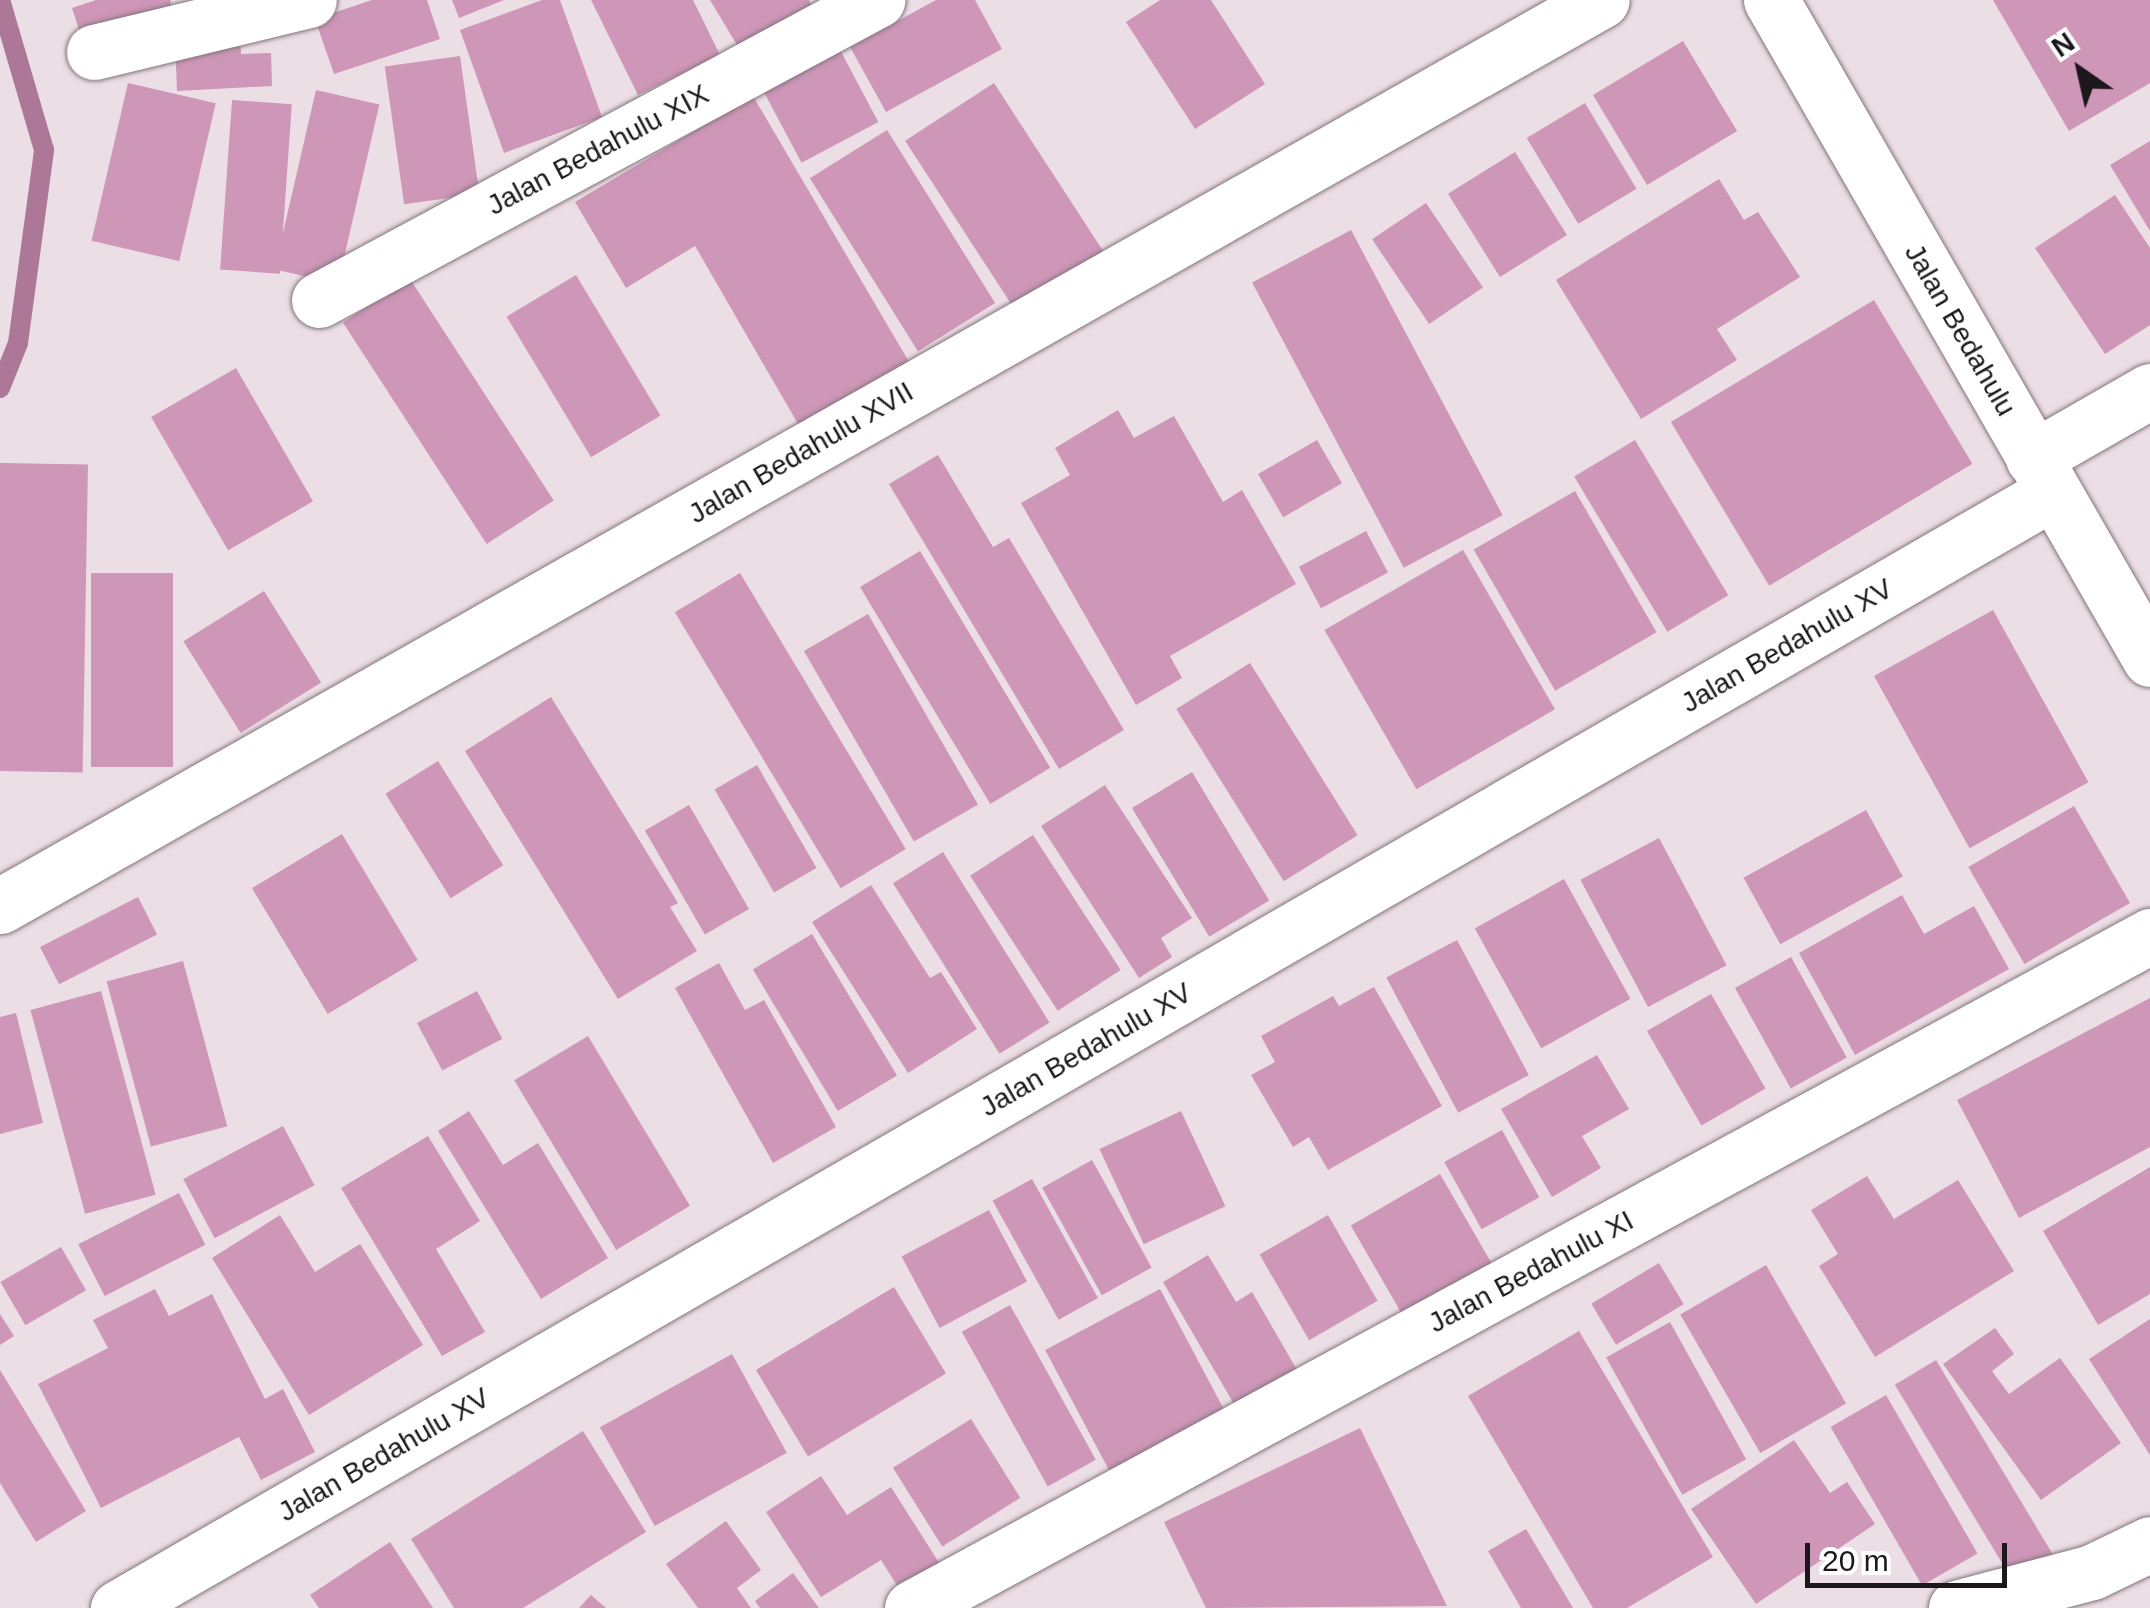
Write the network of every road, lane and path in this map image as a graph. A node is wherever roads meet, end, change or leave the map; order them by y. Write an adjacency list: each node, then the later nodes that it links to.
1 (308, 0): 5 (street)
2 (878, 0): 6 (street, Jalan Bedahulu XIX)
3 (1602, 0): 10 (street, Jalan Bedahulu XVII)
4 (1772, 0): 8 (street, Jalan Bedahulu)
5 (94, 52)
6 (318, 300)
7 (2150, 391): 8 (street, Jalan Bedahulu XV)
8 (2043, 475): 9 (street, Jalan Bedahulu); 14 (street, Jalan Bedahulu XV)
9 (2150, 659)
10 (0, 906)
11 (2150, 936): 15 (street, Jalan Bedahulu XI)
12 (2150, 1544): 13 (street)
13 (2102, 1590): 16 (street)
14 (118, 1608)
15 (912, 1608)
16 (1956, 1608)

